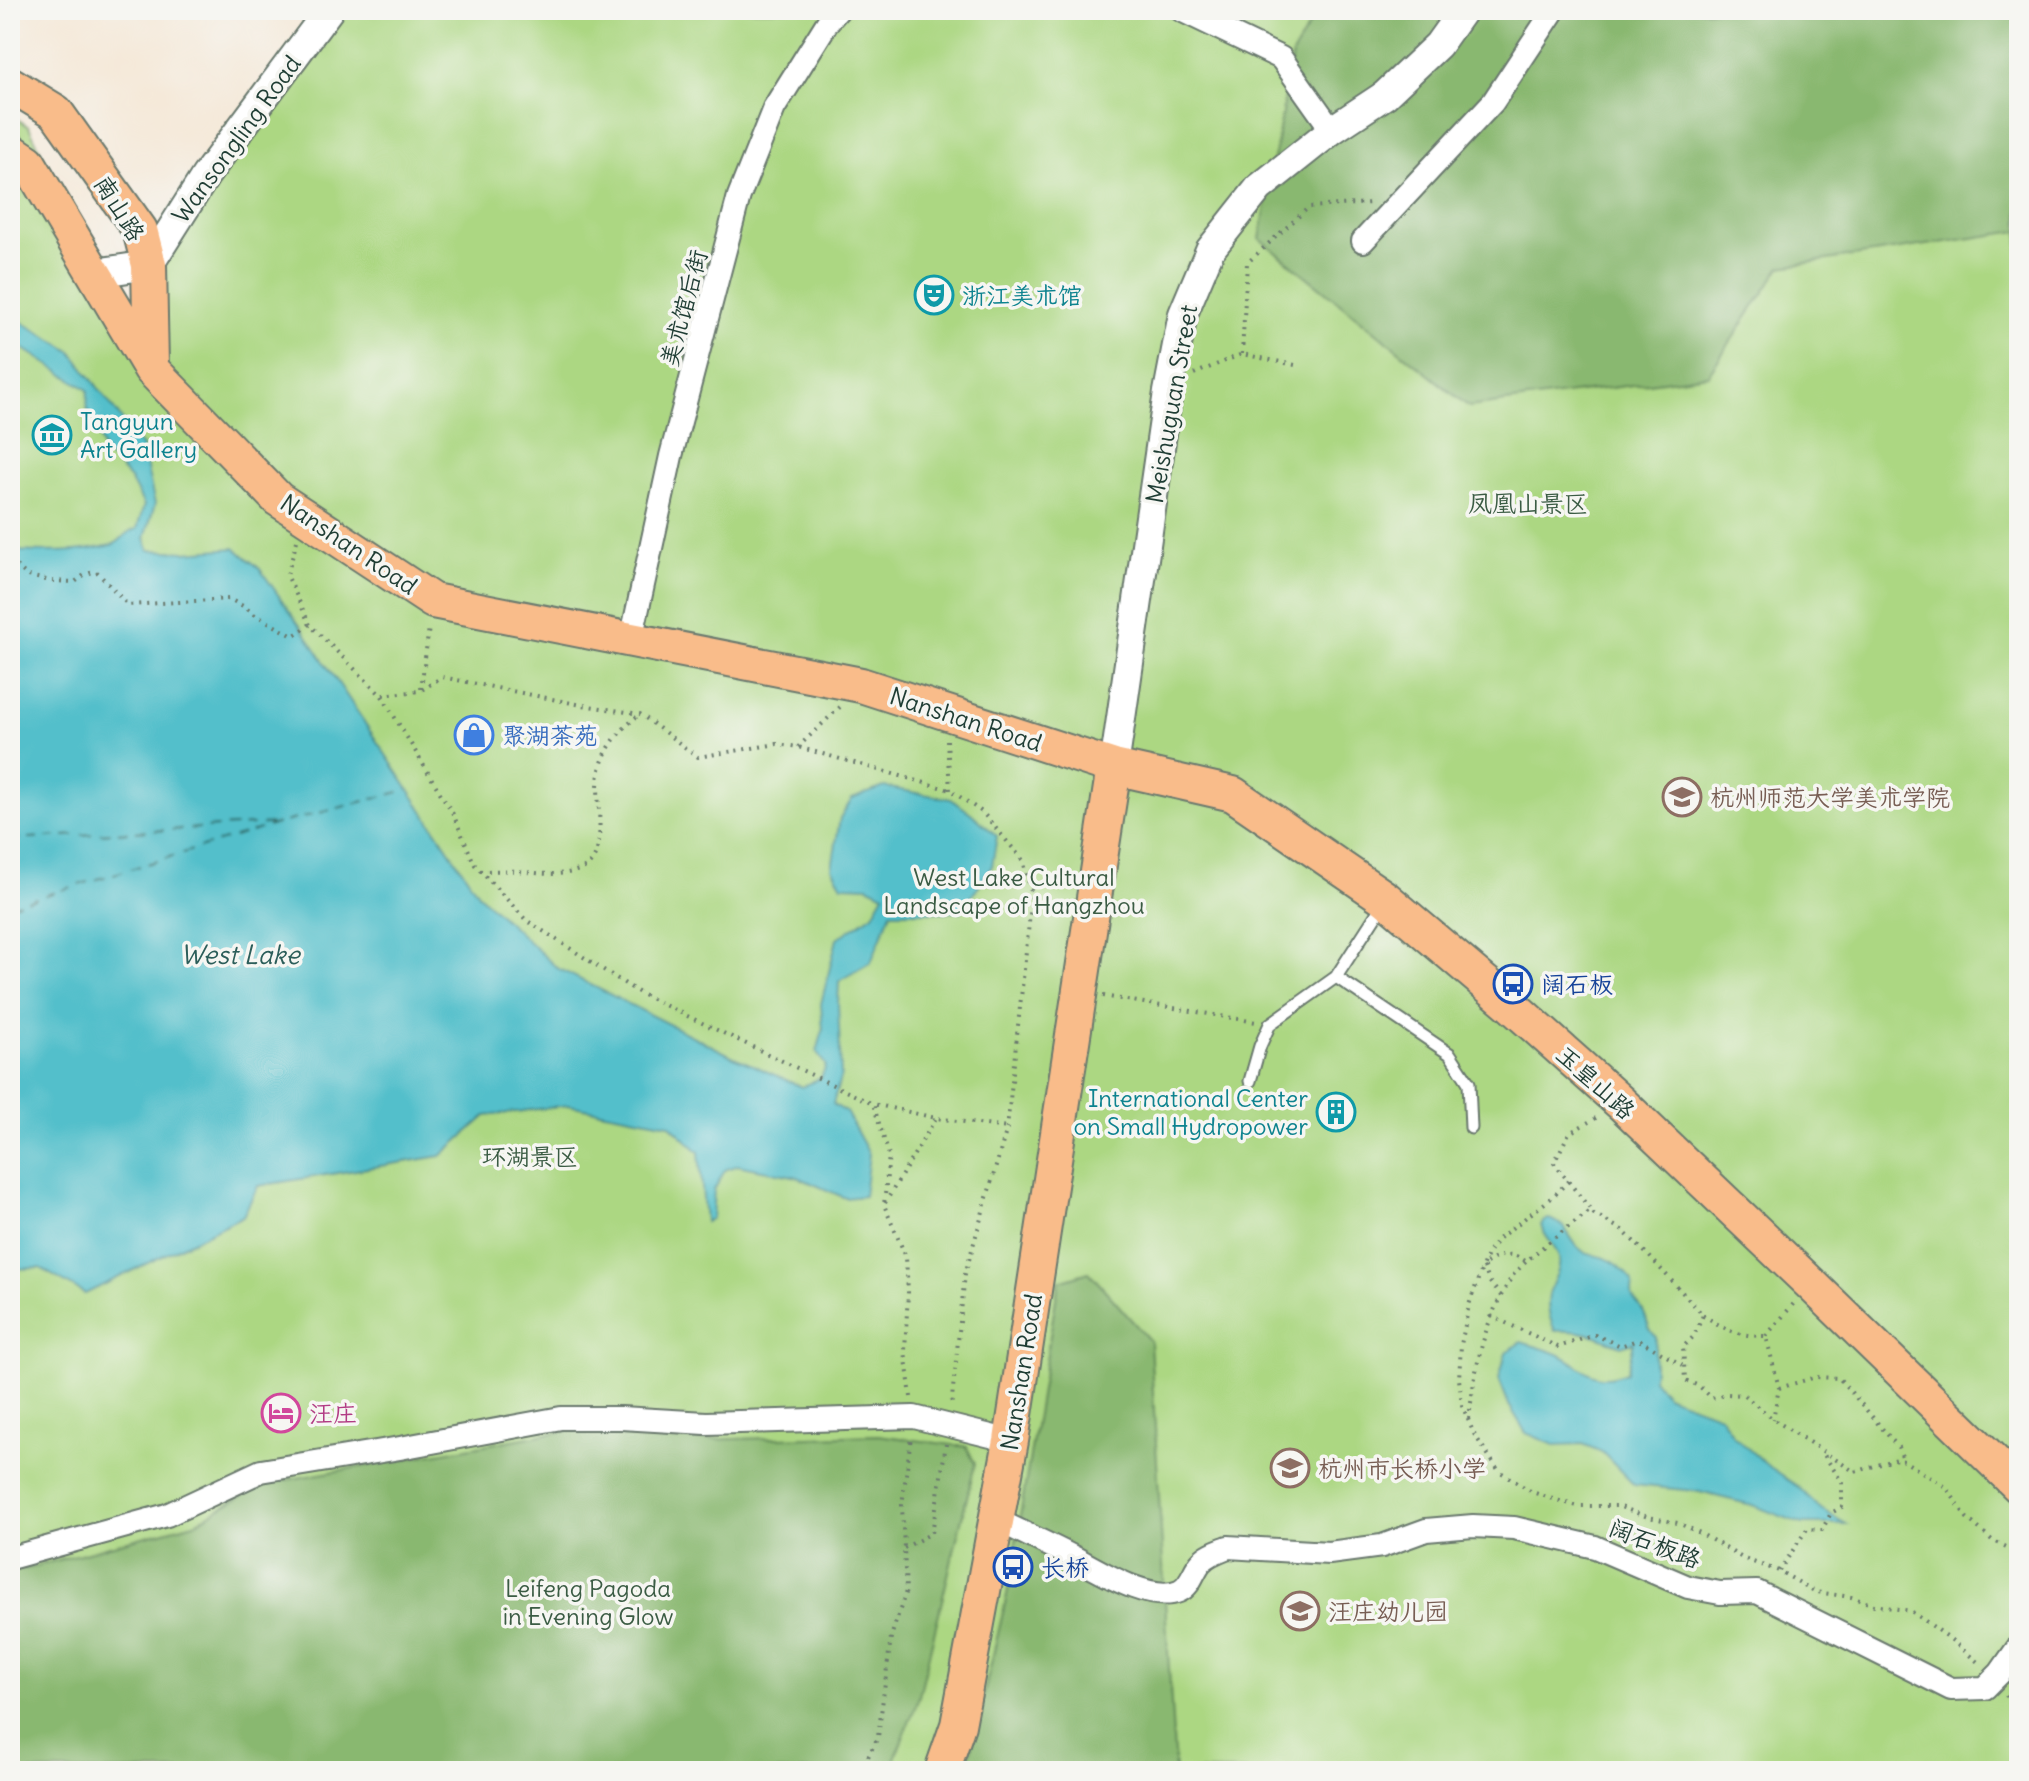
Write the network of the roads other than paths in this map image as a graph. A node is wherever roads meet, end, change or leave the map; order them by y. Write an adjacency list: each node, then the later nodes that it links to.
1 (329, 10): 10 (street, Wansongling Road)
2 (838, 10): 13 (street, 美术馆后街)
3 (1181, 10): 7 (street)
4 (1463, 10): 7 (street, Meishuguan Street)
5 (1554, 10): 9 (street)
6 (10, 84): 10 (main road, 南山路)
7 (1332, 130): 14 (street, Meishuguan Street)
8 (10, 150): 11 (main road, Nanshan Road)
9 (1363, 241)
10 (149, 265): 11 (street); 12 (main road, 南山路)
11 (95, 273): 12 (main road, Nanshan Road)
12 (151, 369): 13 (main road, Nanshan Road)
13 (631, 640): 14 (main road, Nanshan Road)
14 (1114, 767): 15 (main road, 玉皇山路); 19 (main road, Nanshan Road)
15 (1386, 899): 16 (lane); 20 (main road, 玉皇山路)
16 (1336, 977): 17 (lane); 18 (lane)
17 (1250, 1081)
18 (1471, 1128)
19 (1011, 1441): 21 (main road, Nanshan Road); 22 (street)
20 (2019, 1486)
21 (997, 1520): 23 (street, 阔石板路); 24 (main road, Nanshan Road)
22 (10, 1558)
23 (2019, 1646)
24 (942, 1771)

